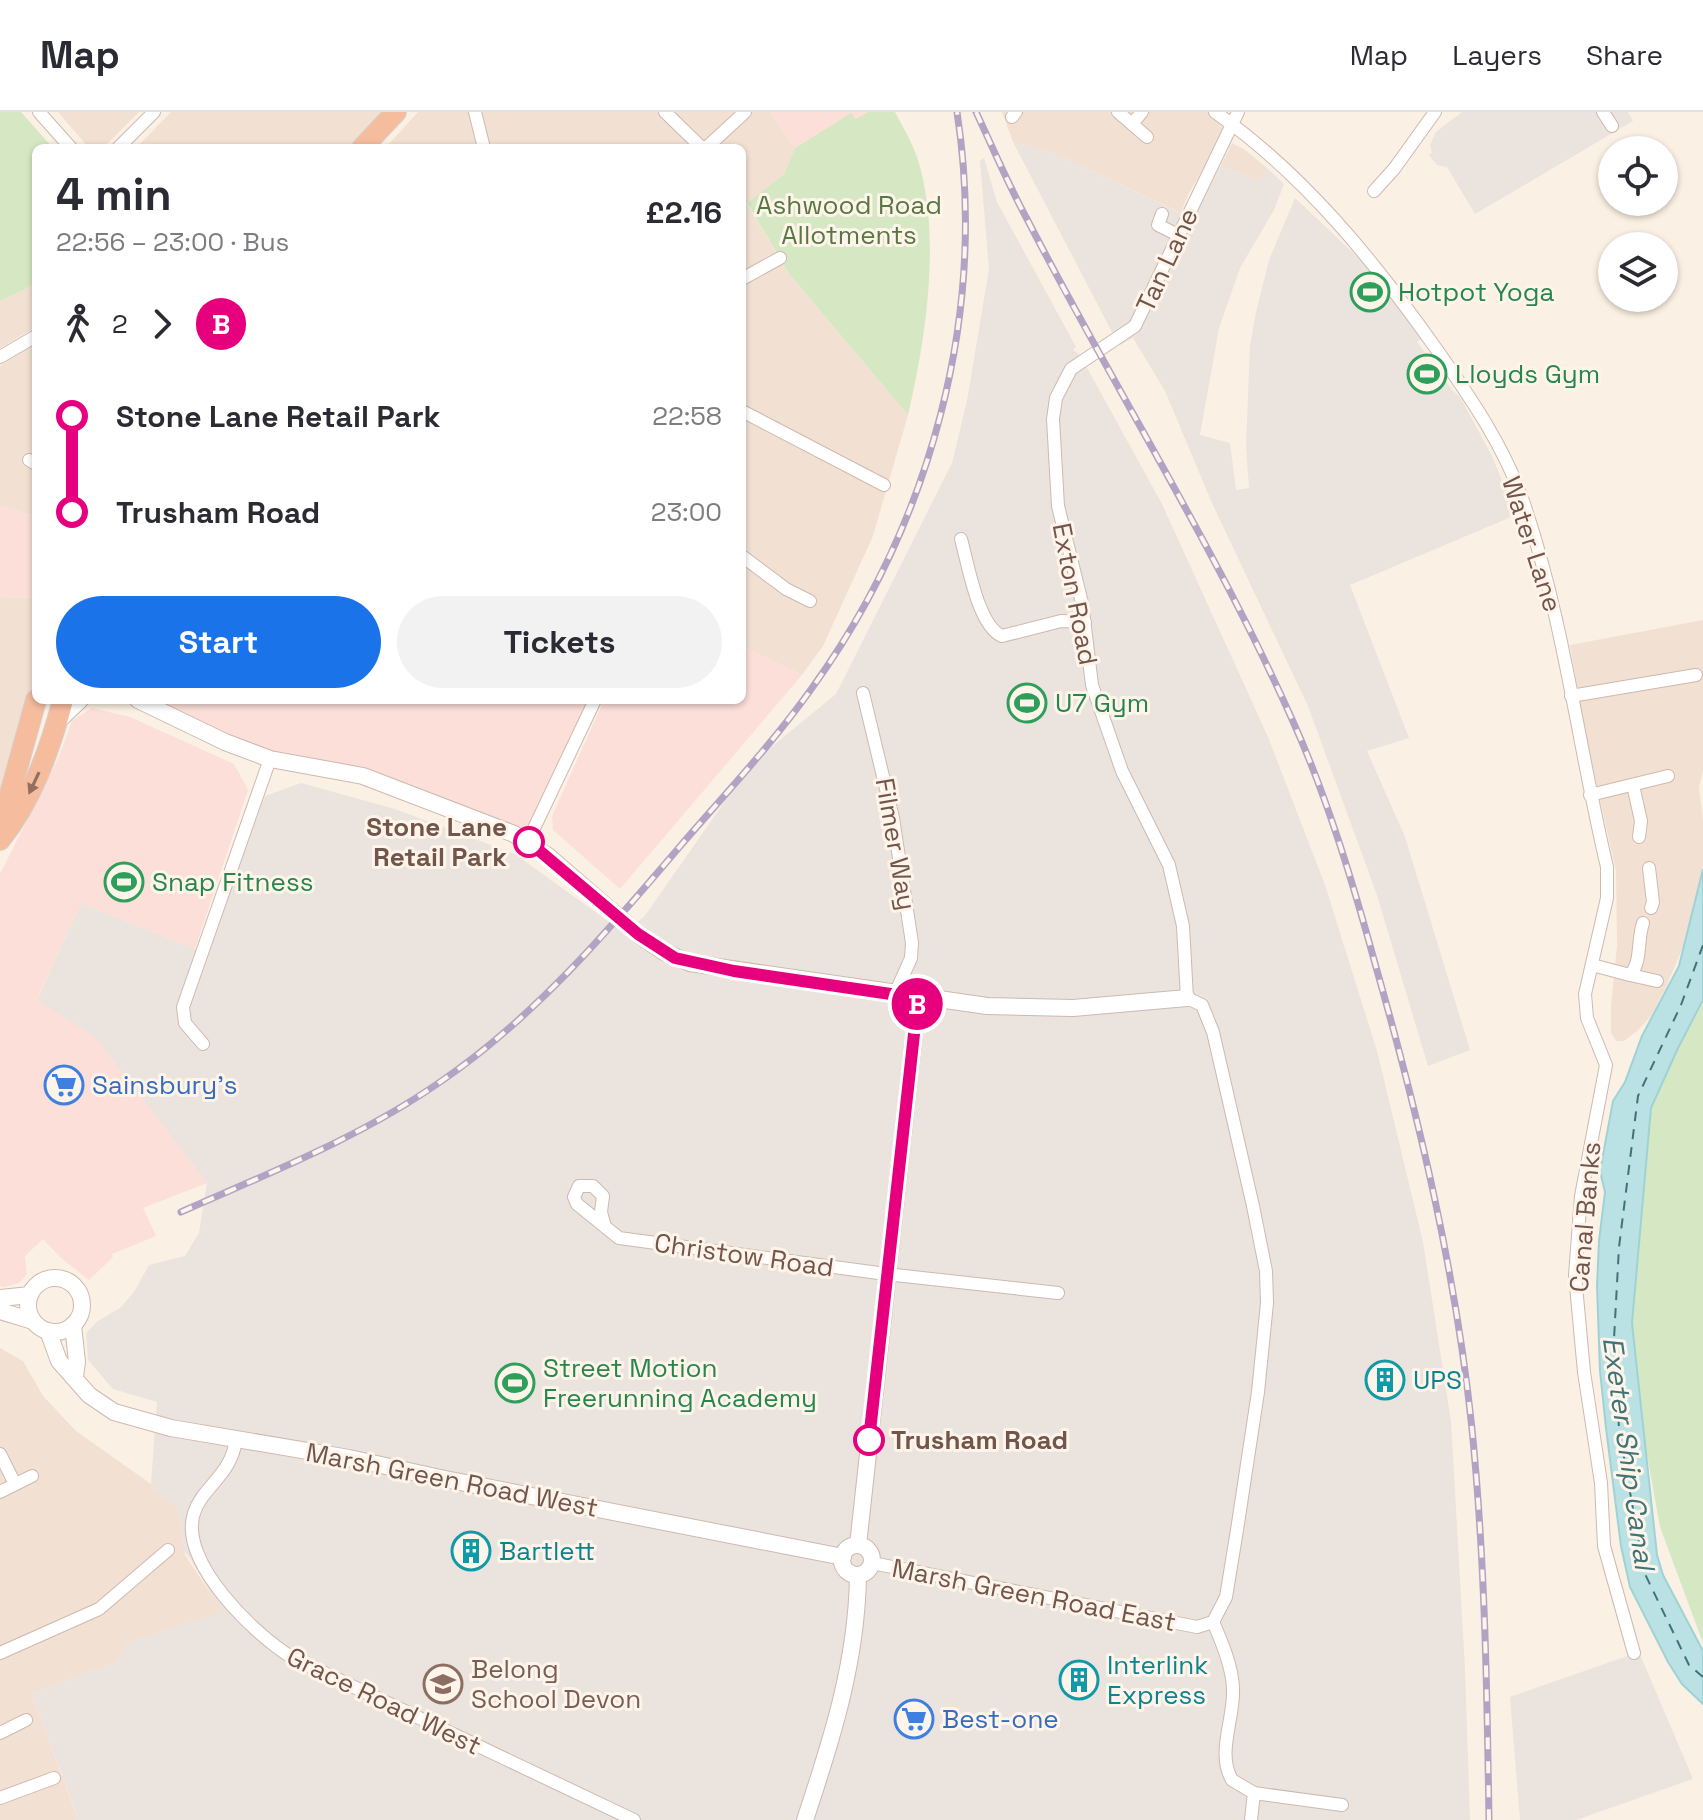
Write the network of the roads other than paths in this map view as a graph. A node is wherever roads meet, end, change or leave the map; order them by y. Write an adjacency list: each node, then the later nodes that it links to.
1 (39, 112): 16 (street)
2 (154, 112): 17 (street)
3 (396, 112): 18 (highway)
4 (475, 112): 19 (street)
5 (665, 112): 20 (street)
6 (745, 112): 21 (street)
7 (1118, 112): 13 (street)
8 (1142, 112): 13 (street)
9 (1215, 112): 12 (street, Water Lane)
10 (1435, 112): 22 (street)
11 (1603, 112): 14 (street)
12 (1236, 118): 24 (street, Tan Lane); 38 (street, Water Lane)
13 (1132, 124): 15 (street)
14 (1612, 126)
15 (1147, 137)
16 (67, 144)
17 (122, 144)
18 (366, 144)
19 (483, 144)
20 (698, 144)
21 (710, 144)
22 (1374, 191)
23 (1162, 214): 24 (street)
24 (1178, 235): 29 (street, Tan Lane)
25 (780, 258): 26 (street)
26 (746, 277)
27 (32, 338): 28 (street)
28 (0, 357)
29 (1071, 369): 35 (street, Exton Road)
30 (746, 413): 31 (street)
31 (884, 485)
32 (961, 539): 35 (street)
33 (746, 559): 34 (street)
34 (810, 601)
35 (1085, 622): 61 (street, Exton Road)
36 (1696, 675): 38 (street)
37 (863, 693): 59 (street, Filmer Way)
38 (1571, 696): 48 (street, Water Lane)
39 (62, 704): 44 (highway)
40 (76, 704): 44 (street)
41 (146, 704): 45 (street)
42 (593, 704): 52 (street)
43 (37, 705): 49 (highway)
44 (57, 721): 51 (highway, one-way to 51)
45 (270, 759): 52 (street); 62 (street)
46 (1668, 776): 47 (street)
47 (1633, 785): 48 (street); 50 (street)
48 (1590, 795): 56 (street, Water Lane)
49 (0, 830)
50 (1639, 837)
51 (0, 840)
52 (528, 841): 59 (street)
53 (1649, 868): 54 (street)
54 (1651, 908)
55 (1643, 923): 57 (street)
56 (1592, 965): 57 (street); 63 (street, Water Lane)
57 (1630, 975): 58 (street)
58 (1657, 981)
59 (895, 994): 60 (street)
60 (918, 998): 61 (street); 65 (street)
61 (1187, 998): 84 (street)
62 (203, 1044)
63 (1606, 1065): 86 (street, Canal Banks)
64 (605, 1227): 65 (street, Christow Road)
65 (886, 1274): 66 (street, Christow Road); 79 (street)
66 (1058, 1293)
67 (30, 1295): 68 (street); 70 (street); 71 (street)
68 (0, 1298)
69 (0, 1311): 70 (street)
70 (33, 1321): 72 (street)
71 (73, 1325): 72 (street); 73 (street)
72 (48, 1331): 73 (street, Marsh Green Road West)
73 (75, 1376): 74 (street, Marsh Green Road West)
74 (236, 1439): 81 (street, Marsh Green Road West); 93 (street, Grace Road West)
75 (0, 1454): 77 (street)
76 (32, 1476): 77 (street)
77 (15, 1484): 78 (street)
78 (0, 1492)
79 (858, 1545): 81 (street); 82 (street)
80 (168, 1550): 85 (street)
81 (843, 1557): 83 (street)
82 (872, 1563): 83 (street); 84 (street, Marsh Green Road East)
83 (858, 1575): 95 (street)
84 (1213, 1622): 90 (street)
85 (0, 1653)
86 (1634, 1653)
87 (26, 1720): 88 (street)
88 (0, 1733)
89 (54, 1778): 91 (street)
90 (1254, 1793): 92 (street); 96 (street)
91 (0, 1798)
92 (1342, 1805)
93 (610, 1815): 94 (street, Grace Road West)
94 (634, 1820)
95 (805, 1820)
96 (1251, 1820)

